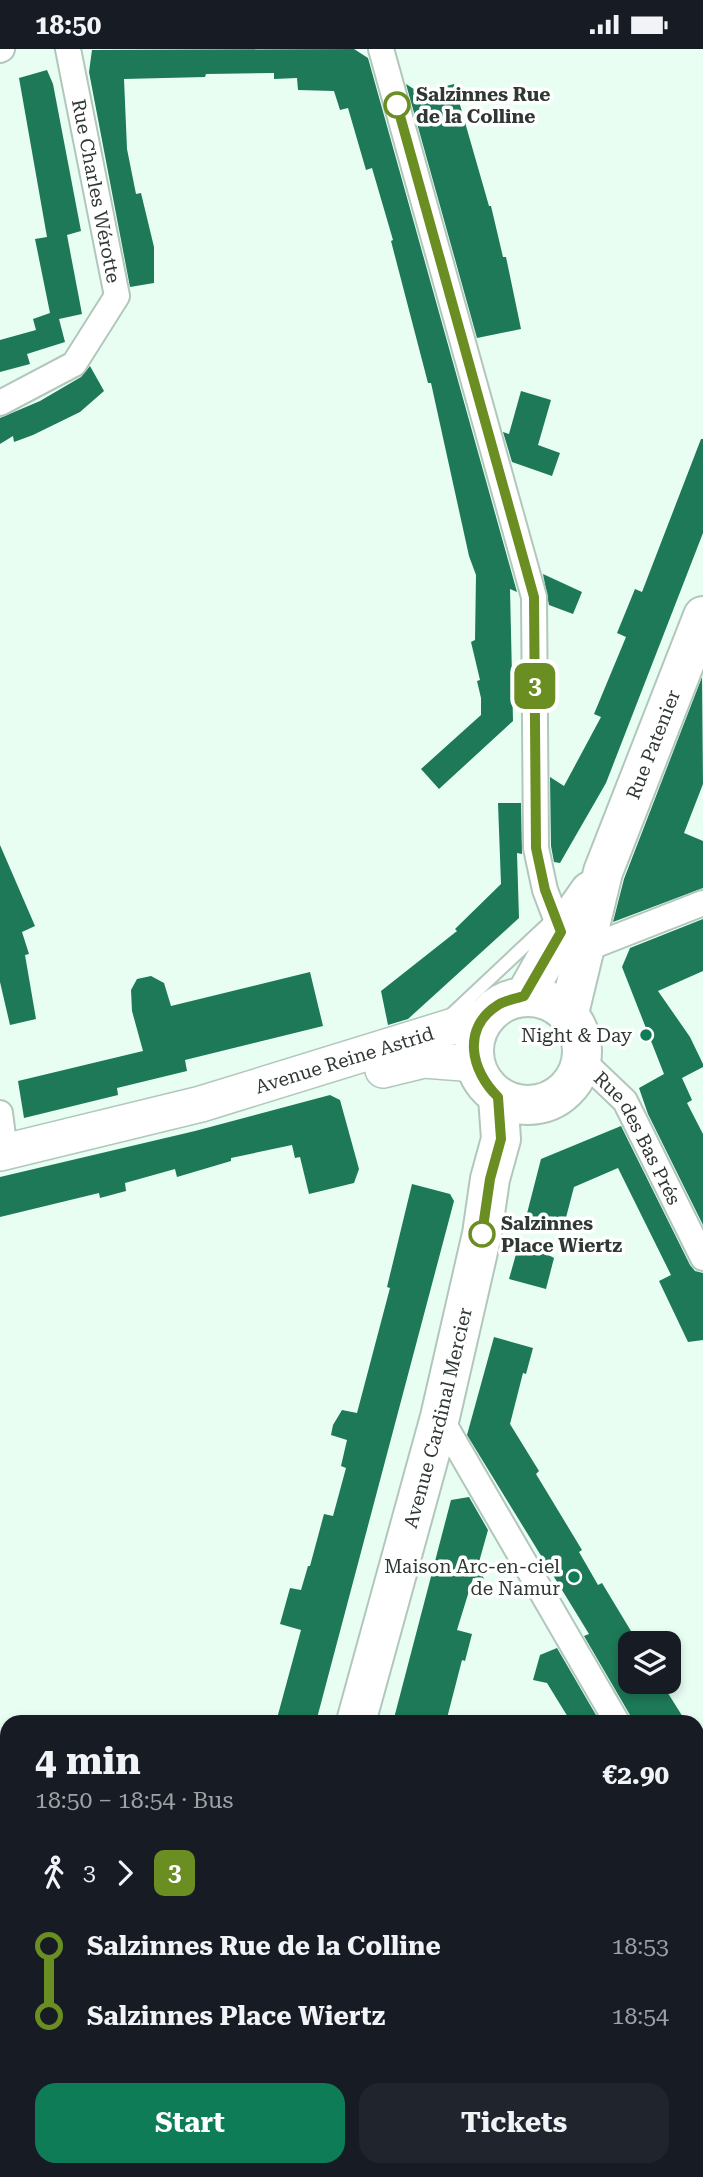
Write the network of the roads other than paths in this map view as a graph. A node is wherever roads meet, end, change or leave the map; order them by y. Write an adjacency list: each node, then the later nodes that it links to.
1 (68, 49): 3 (street, Rue Charles Wérotte)
2 (381, 49): 6 (street)
3 (0, 403)
4 (703, 616): 6 (main road, Rue Patenier)
5 (703, 903): 6 (street)
6 (566, 933): 7 (main road, Rue Patenier); 8 (main road, Rue Patenier); 10 (lane)
7 (524, 996): 8 (main road); 9 (main road)
8 (569, 1013): 11 (main road)
9 (486, 1016): 10 (main road, Avenue Reine Astrid); 12 (main road)
10 (443, 1030): 15 (main road, Avenue Reine Astrid)
11 (583, 1061): 14 (main road); 19 (street, Rue des Bas Prés)
12 (475, 1064): 13 (main road); 15 (main road, Avenue Reine Astrid)
13 (498, 1097): 14 (main road); 18 (main road, Avenue Cardinal Mercier)
14 (548, 1103): 18 (main road, Avenue Cardinal Mercier)
15 (201, 1104): 17 (main road, Avenue Reine Astrid)
16 (0, 1113): 17 (street)
17 (3, 1153)
18 (482, 1234): 20 (main road, Avenue Cardinal Mercier)
19 (703, 1258)
20 (440, 1417): 21 (main road, Avenue Cardinal Mercier); 22 (street)
21 (358, 1715)
22 (613, 1715)

